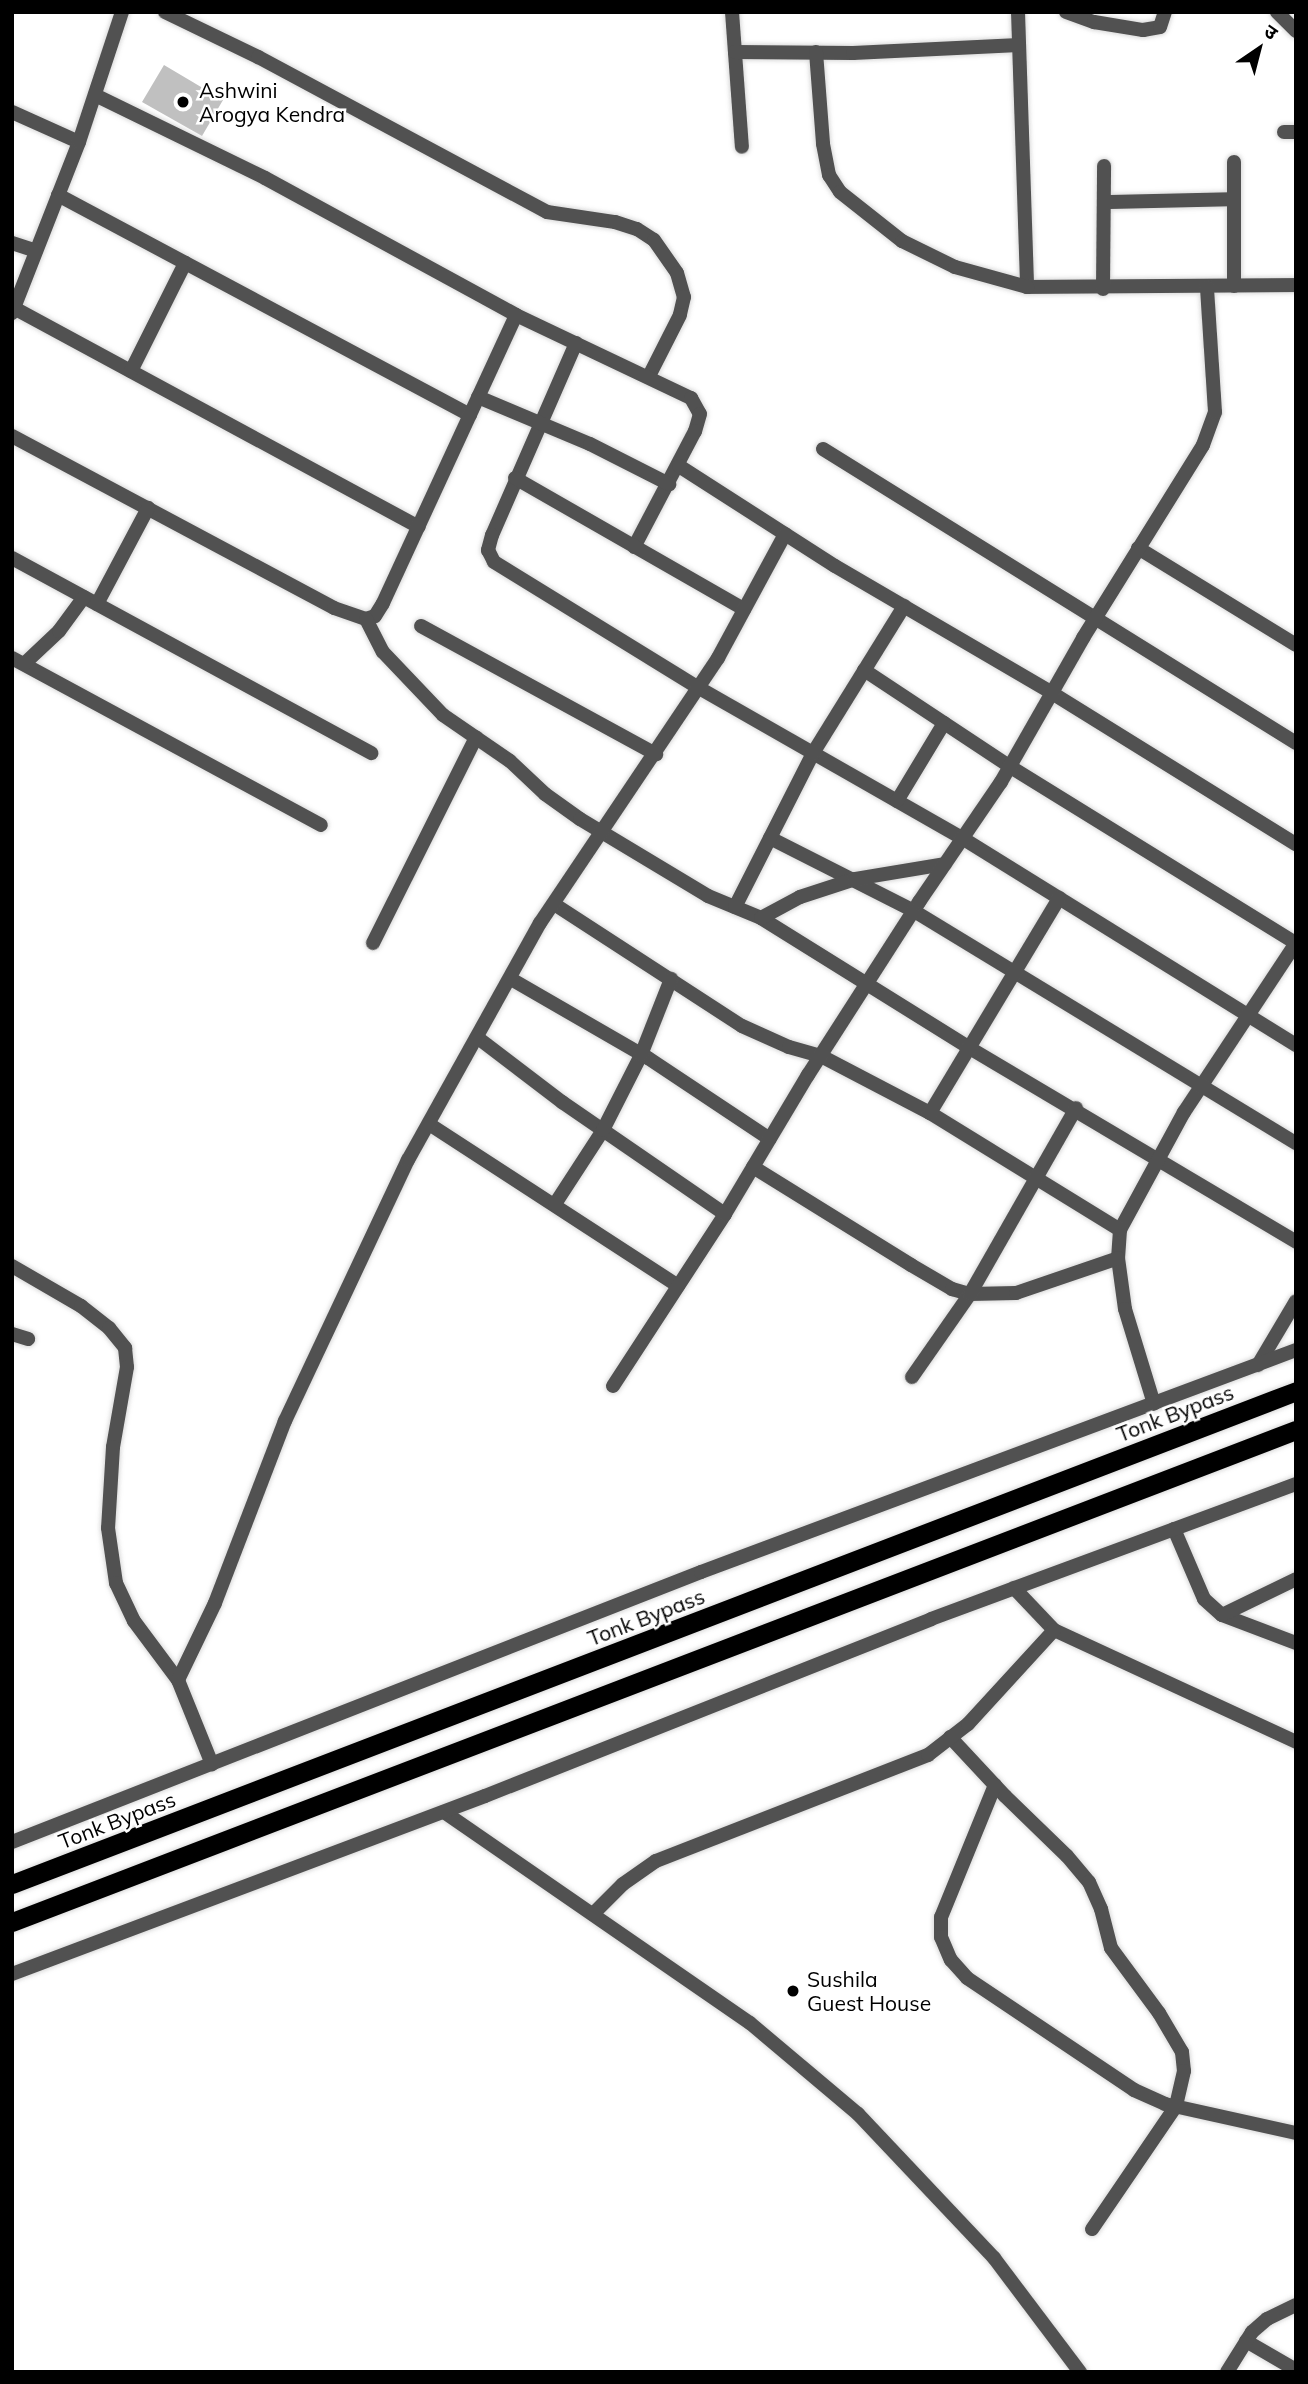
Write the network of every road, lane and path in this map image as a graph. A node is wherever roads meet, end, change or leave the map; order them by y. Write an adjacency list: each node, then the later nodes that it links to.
1 (122, 12): 12 (street)
2 (165, 12): 33 (street)
3 (732, 12): 10 (street)
4 (1018, 12): 9 (street)
5 (1066, 12): 6 (street)
6 (1165, 12)
7 (1277, 12): 8 (street)
8 (1296, 30)
9 (1019, 45): 11 (street); 26 (street)
10 (735, 52): 11 (street); 15 (street)
11 (816, 52): 26 (street)
12 (94, 95): 14 (street); 30 (street)
13 (12, 113): 14 (street)
14 (79, 142): 18 (street)
15 (742, 147)
16 (1234, 162): 19 (street)
17 (1104, 166): 20 (street)
18 (58, 195): 22 (street); 23 (street)
19 (1234, 199): 20 (street); 25 (street)
20 (1105, 202): 28 (street)
21 (12, 243): 22 (street)
22 (36, 251): 29 (street)
23 (185, 263): 32 (street); 35 (street)
24 (1296, 285): 25 (street)
25 (1234, 286): 27 (street)
26 (1027, 287): 28 (street)
27 (1207, 287): 28 (street); 46 (street)
28 (1103, 289)
29 (13, 311): 32 (street)
30 (516, 315): 31 (street); 34 (street)
31 (576, 343): 33 (street); 36 (street)
32 (131, 371): 43 (street)
33 (649, 376): 39 (street)
34 (478, 397): 35 (street); 36 (street)
35 (470, 415): 43 (street)
36 (541, 424): 40 (street); 41 (street)
37 (12, 436): 42 (street)
38 (822, 450): 51 (street)
39 (678, 466): 41 (street); 44 (street)
40 (515, 478): 45 (street); 57 (street)
41 (669, 484): 45 (street)
42 (148, 508): 48 (street); 52 (street)
43 (419, 527): 52 (street)
44 (785, 534): 49 (street); 50 (street)
45 (634, 547): 50 (street)
46 (1138, 548): 51 (street); 54 (street)
47 (12, 558): 48 (street)
48 (91, 601): 55 (street); 62 (street)
49 (904, 606): 56 (street); 58 (street)
50 (744, 609): 57 (street)
51 (1095, 618): 58 (street); 61 (street)
52 (366, 620): 60 (street)
53 (421, 626): 64 (street)
54 (1296, 645)
55 (18, 661): 67 (street)
56 (864, 670): 59 (street); 63 (street)
57 (699, 688): 63 (street); 64 (street)
58 (1052, 693): 65 (street); 71 (street)
59 (944, 723): 65 (street); 66 (street)
60 (476, 737): 68 (street); 79 (street)
61 (1296, 743)
62 (371, 753)
63 (813, 753): 66 (street); 69 (street)
64 (656, 754): 68 (street)
65 (1009, 766): 70 (street); 84 (street)
66 (897, 801): 70 (street)
67 (321, 825)
68 (603, 833): 75 (street); 76 (street)
69 (770, 838): 73 (street); 76 (street)
70 (962, 838): 72 (street); 74 (street)
71 (1296, 844)
72 (945, 864): 73 (street); 77 (street)
73 (855, 879): 77 (street); 78 (street)
74 (1059, 898): 80 (street); 84 (street)
75 (554, 904): 81 (street); 82 (street)
76 (735, 907): 78 (street)
77 (914, 911): 80 (street); 83 (street)
78 (761, 918): 83 (street)
79 (373, 943)
80 (1013, 970): 87 (street); 90 (street)
81 (511, 979): 85 (street); 88 (street)
82 (671, 979): 88 (street); 89 (street)
83 (867, 982): 87 (street); 89 (street)
84 (1248, 1015): 86 (street); 90 (street)
85 (478, 1038): 93 (street); 94 (street)
86 (1296, 1045)
87 (968, 1047): 91 (street); 92 (street)
88 (641, 1055): 94 (street); 95 (street)
89 (821, 1056): 92 (street); 95 (street)
90 (1202, 1086): 96 (street); 97 (street)
91 (1076, 1108): 97 (street); 99 (street)
92 (930, 1113): 99 (street)
93 (429, 1124): 100 (street); 125 (street)
94 (603, 1129): 100 (street); 101 (street)
95 (770, 1139): 98 (street)
96 (1296, 1143)
97 (1159, 1158): 102 (street); 103 (street)
98 (753, 1167): 101 (street); 107 (street)
99 (1038, 1179): 102 (street); 107 (street)
100 (555, 1204): 106 (street)
101 (725, 1214): 106 (street)
102 (1120, 1230): 104 (street)
103 (1296, 1242)
104 (1118, 1258): 107 (street); 116 (street)
105 (12, 1266): 125 (street)
106 (678, 1286): 114 (street)
107 (970, 1294): 113 (street)
108 (1296, 1301): 112 (street)
109 (12, 1334): 110 (street)
110 (28, 1339)
111 (1296, 1350): 112 (street)
112 (1258, 1365): 116 (street)
113 (912, 1377)
114 (613, 1386)
115 (1296, 1391): 132 (highway, Tonk Bypass)
116 (1154, 1404): 128 (street)
117 (1296, 1430): 134 (highway)
118 (1296, 1483): 119 (street)
119 (1174, 1529): 121 (street); 122 (street)
120 (1296, 1579): 122 (street)
121 (1014, 1588): 123 (street); 130 (street)
122 (1222, 1615): 124 (street)
123 (1054, 1630): 126 (street); 127 (street)
124 (1296, 1643)
125 (178, 1680): 128 (street)
126 (950, 1737): 129 (street); 133 (street)
127 (1296, 1742)
128 (212, 1764): 131 (street)
129 (995, 1785): 136 (street); 136 (street)
130 (444, 1812): 133 (street); 135 (street)
131 (12, 1842)
132 (12, 1884)
133 (593, 1914): 142 (street)
134 (12, 1922)
135 (12, 1975)
136 (1176, 2106): 137 (street); 138 (street)
137 (1296, 2133)
138 (1092, 2229)
139 (1296, 2305): 140 (street)
140 (1246, 2341): 141 (street); 143 (street)
141 (1296, 2370)
142 (1080, 2372)
143 (1227, 2372)

